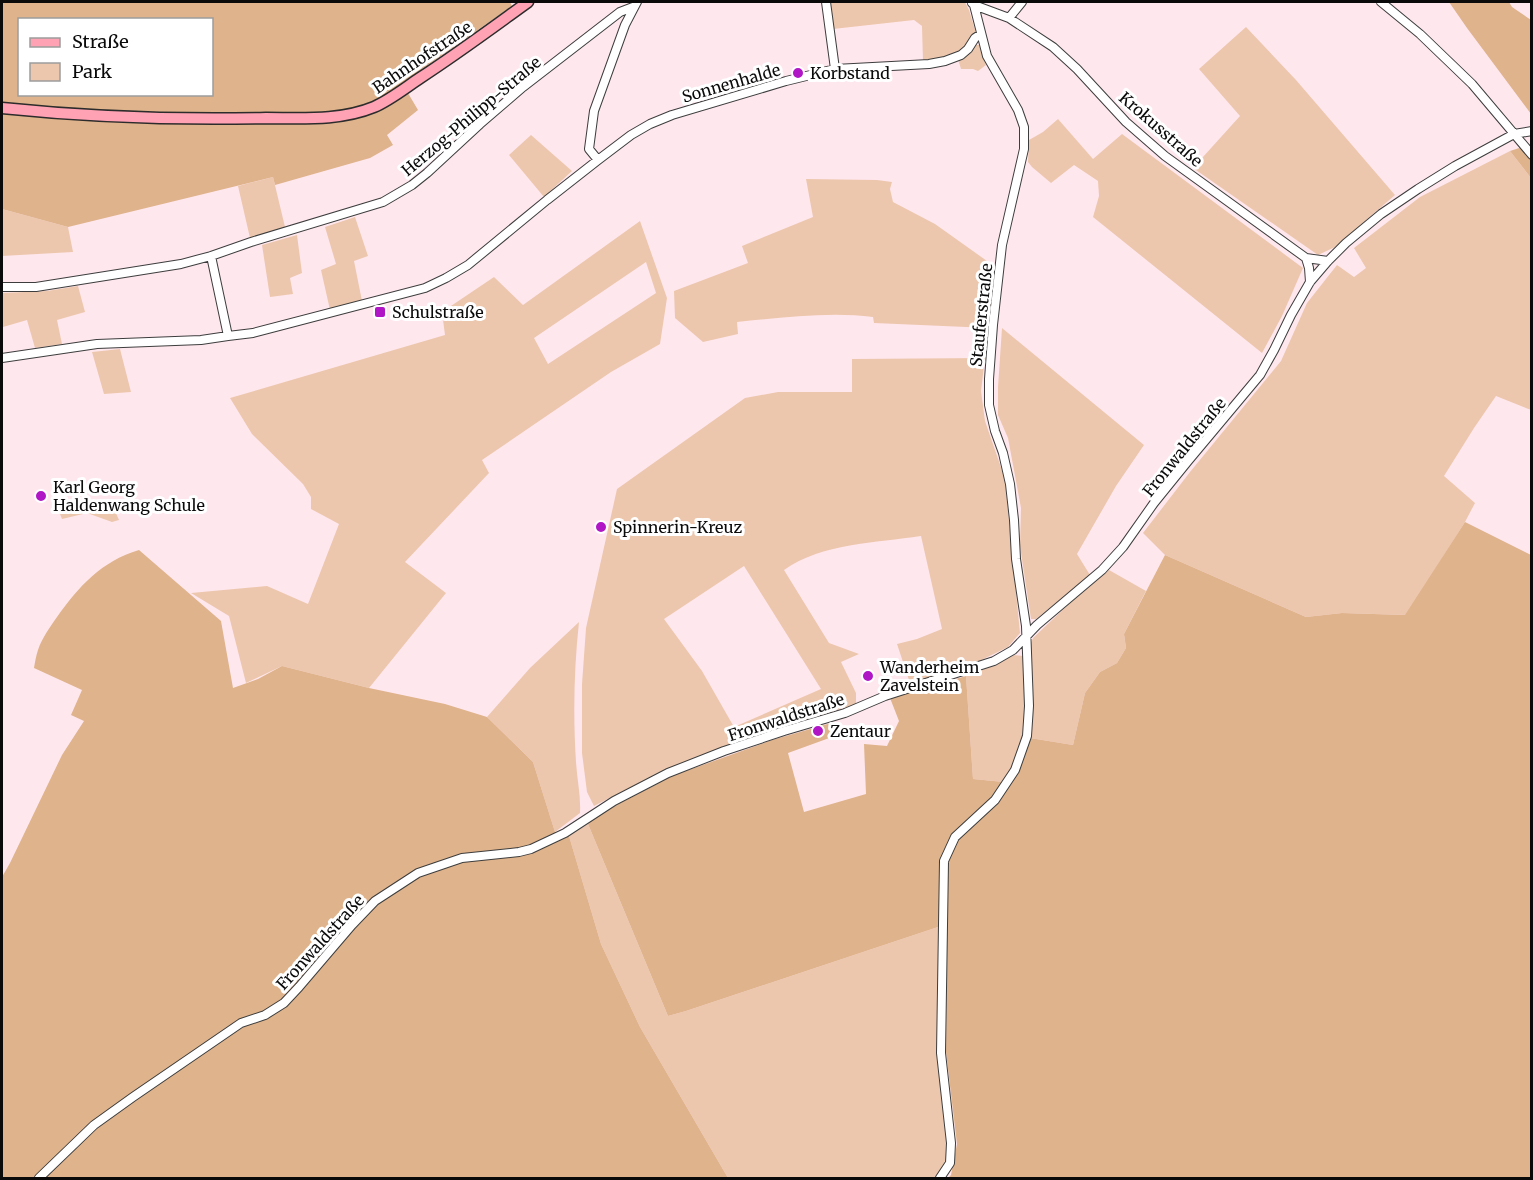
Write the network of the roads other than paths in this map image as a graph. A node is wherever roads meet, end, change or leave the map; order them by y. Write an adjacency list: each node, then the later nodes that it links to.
1 (528, 2): 10 (street, Bahnhofstraße)
2 (826, 2): 9 (street)
3 (1022, 2): 7 (street)
4 (1381, 2): 12 (street)
5 (972, 3): 7 (street, Krokusstraße); 8 (street, Stauferstraße)
6 (635, 4): 14 (street); 15 (street, Herzog-Philipp-Straße)
7 (1008, 18): 16 (street, Krokusstraße)
8 (981, 34): 9 (street, Sonnenhalde); 22 (street, Stauferstraße)
9 (835, 69): 14 (street, Sonnenhalde)
10 (2, 108)
11 (1532, 131): 12 (street, Fronwaldstraße)
12 (1514, 134): 13 (street); 17 (street, Fronwaldstraße)
13 (1532, 155)
14 (597, 160): 20 (street)
15 (212, 256): 19 (street, Herzog-Philipp-Straße); 20 (street)
16 (1306, 258): 17 (street, Krokusstraße); 18 (street)
17 (1328, 261): 18 (street, Fronwaldstraße)
18 (1310, 282): 22 (street, Fronwaldstraße)
19 (2, 287)
20 (228, 336): 21 (street)
21 (2, 358)
22 (1026, 637): 23 (street, Fronwaldstraße); 24 (street, Stauferstraße)
23 (39, 1179)
24 (940, 1179)

